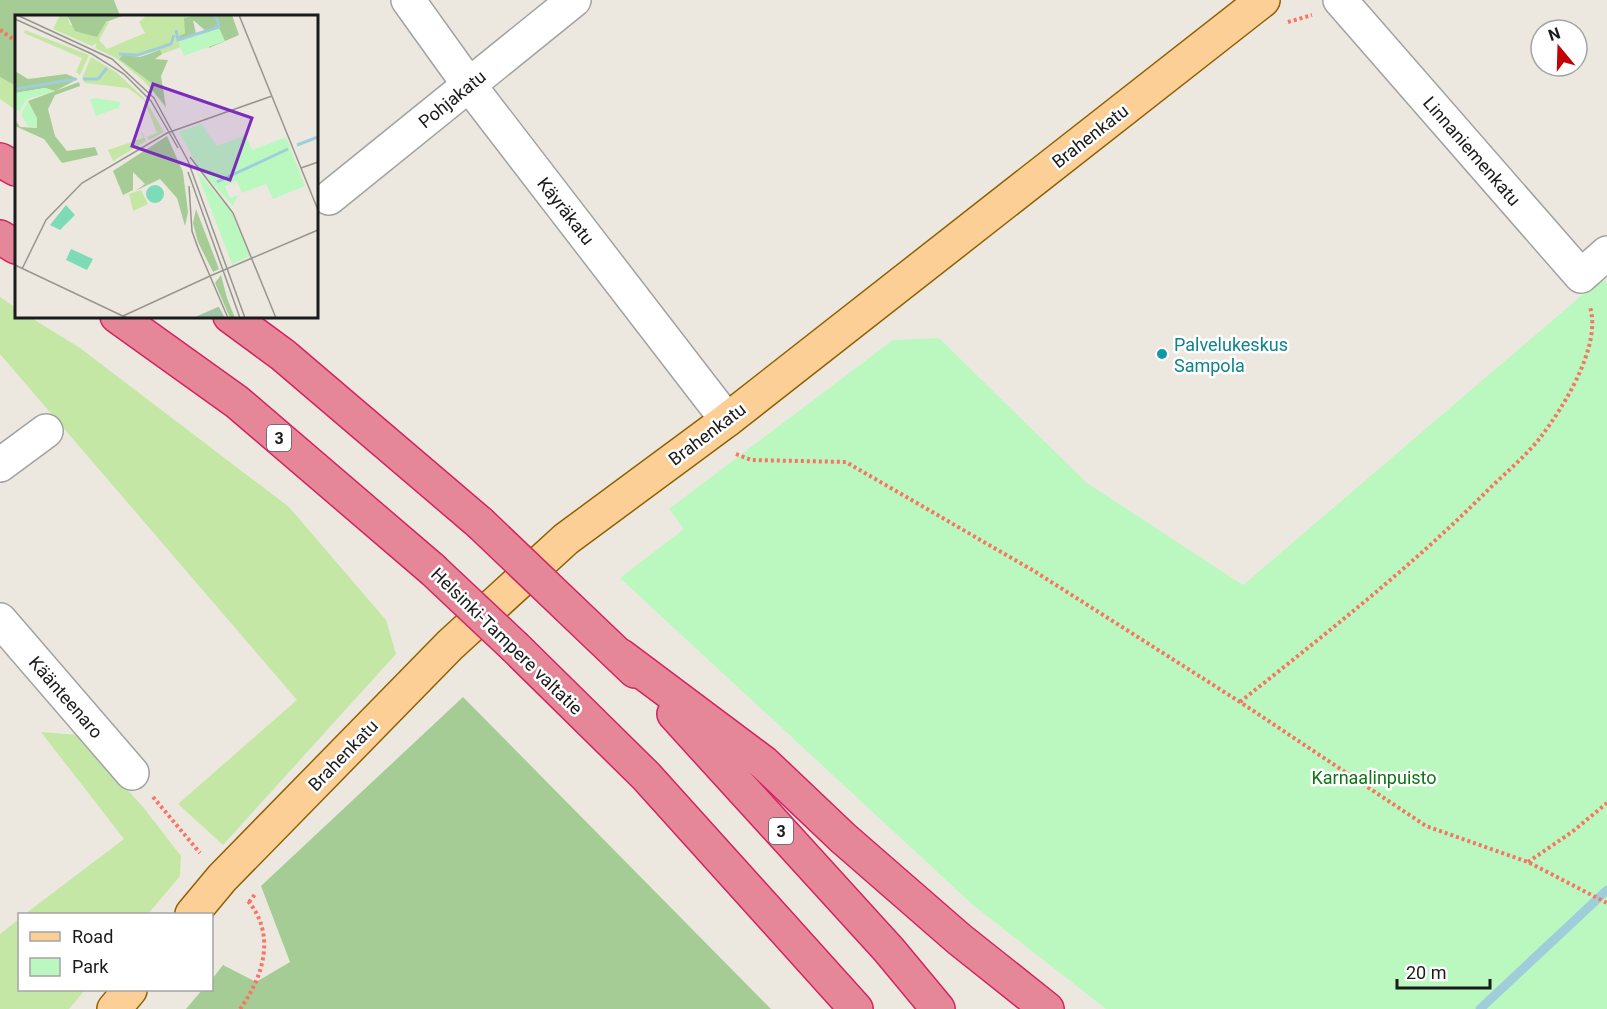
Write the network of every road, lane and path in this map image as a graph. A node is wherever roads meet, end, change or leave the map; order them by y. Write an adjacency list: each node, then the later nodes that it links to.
1 (408, 0): 7 (street, Käyräkatu)
2 (574, 0): 7 (street, Pohjakatu)
3 (1263, 0): 18 (main road, Brahenkatu)
4 (1340, 0): 14 (street, Linnaniemenkatu)
5 (0, 30): 6 (path)
6 (15, 40)
7 (469, 85): 10 (street, Pohjakatu); 18 (street, Käyräkatu)
8 (0, 160): 9 (highway)
9 (15, 168)
10 (329, 198)
11 (0, 237): 12 (highway)
12 (15, 246)
13 (1607, 253): 14 (street)
14 (1581, 276): 22 (path)
15 (120, 318): 32 (highway, Helsinki-Tampere valtatie / 3, bridge)
16 (233, 318): 21 (highway, 3, bridge)
17 (46, 431): 19 (street)
18 (727, 435): 22 (path); 26 (main road, Brahenkatu)
19 (0, 465)
20 (0, 620): 23 (street, Käänteenaro)
21 (621, 656): 33 (highway, 3); 34 (highway)
22 (1240, 702): 25 (path)
23 (132, 773): 26 (path)
24 (1607, 802): 25 (path)
25 (1528, 862): 27 (path)
26 (222, 878): 28 (main road, Brahenkatu); 31 (path)
27 (1607, 903)
28 (194, 913)
29 (129, 991): 30 (main road)
30 (114, 1009)
31 (240, 1009)
32 (856, 1009)
33 (938, 1009)
34 (1047, 1009)

